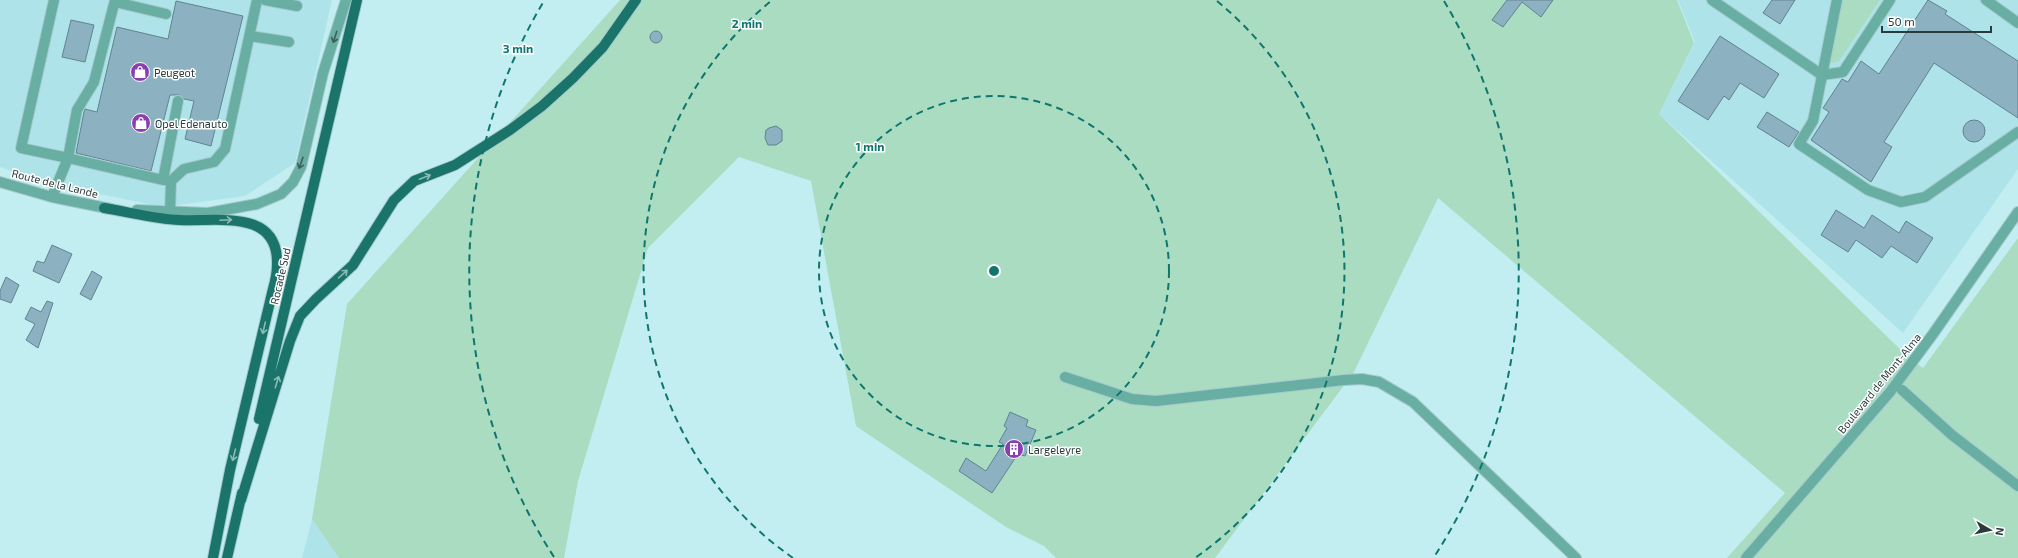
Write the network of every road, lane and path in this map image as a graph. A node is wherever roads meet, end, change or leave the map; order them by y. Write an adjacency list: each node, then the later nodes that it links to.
1 (54, 0): 20 (street)
2 (258, 0): 15 (street)
3 (265, 0): 12 (street)
4 (346, 0): 26 (street, Route de la Lande, one-way to 26)
5 (357, 0): 30 (main road, Rocade Sud)
6 (636, 0): 30 (main road, one-way to 6)
7 (1712, 0): 17 (street)
8 (1837, 0): 17 (street)
9 (1890, 0): 17 (street)
10 (1986, 0): 14 (street)
11 (115, 1): 13 (street); 20 (street)
12 (296, 6)
13 (166, 14)
14 (2018, 23)
15 (250, 36): 16 (street); 21 (street)
16 (289, 42)
17 (1822, 75): 19 (street)
18 (178, 101): 21 (street)
19 (2018, 132)
20 (68, 158): 21 (street); 23 (street)
21 (167, 180): 26 (street)
22 (0, 182): 23 (street, Route de la Lande)
23 (52, 197): 24 (street, Route de la Lande)
24 (104, 208): 26 (street, Route de la Lande); 31 (main road, one-way to 31)
25 (2018, 212): 34 (street, Boulevard de Mont-Alma)
26 (170, 213)
27 (1065, 377): 33 (street)
28 (1902, 390): 29 (street)
29 (2018, 486)
30 (241, 500): 32 (main road, Rocade Sud)
31 (213, 558)
32 (227, 558)
33 (1576, 558)
34 (1746, 558)

